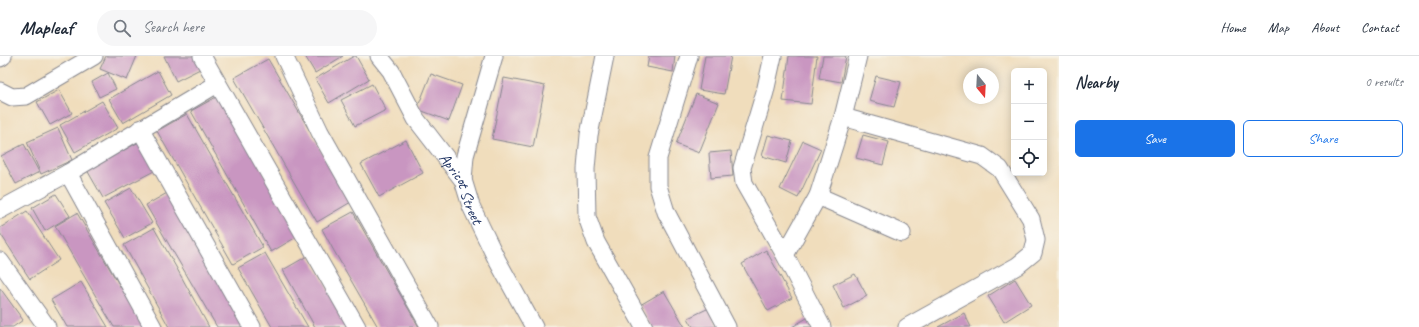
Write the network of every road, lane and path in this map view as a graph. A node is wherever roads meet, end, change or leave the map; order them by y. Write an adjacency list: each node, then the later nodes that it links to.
1 (3, 56): 11 (street)
2 (94, 56): 13 (street)
3 (202, 56): 12 (street)
4 (284, 56): 27 (street)
5 (379, 56): 17 (street, Apricot Street)
6 (494, 56): 17 (street)
7 (604, 56): 29 (street)
8 (689, 56): 30 (street)
9 (773, 56): 21 (street)
10 (858, 56): 14 (street)
11 (0, 58)
12 (217, 84): 15 (street); 26 (street)
13 (0, 91)
14 (843, 117): 18 (street); 32 (street)
15 (140, 129): 16 (street); 25 (street)
16 (68, 173): 19 (street); 24 (street)
17 (463, 180): 28 (street, Apricot Street)
18 (818, 196): 20 (street); 21 (street)
19 (0, 210)
20 (902, 233)
21 (785, 255): 31 (street)
22 (0, 261): 23 (street)
23 (47, 327)
24 (153, 327)
25 (252, 327)
26 (357, 327)
27 (430, 327)
28 (534, 327)
29 (644, 327)
30 (727, 327)
31 (822, 327)
32 (907, 327)

